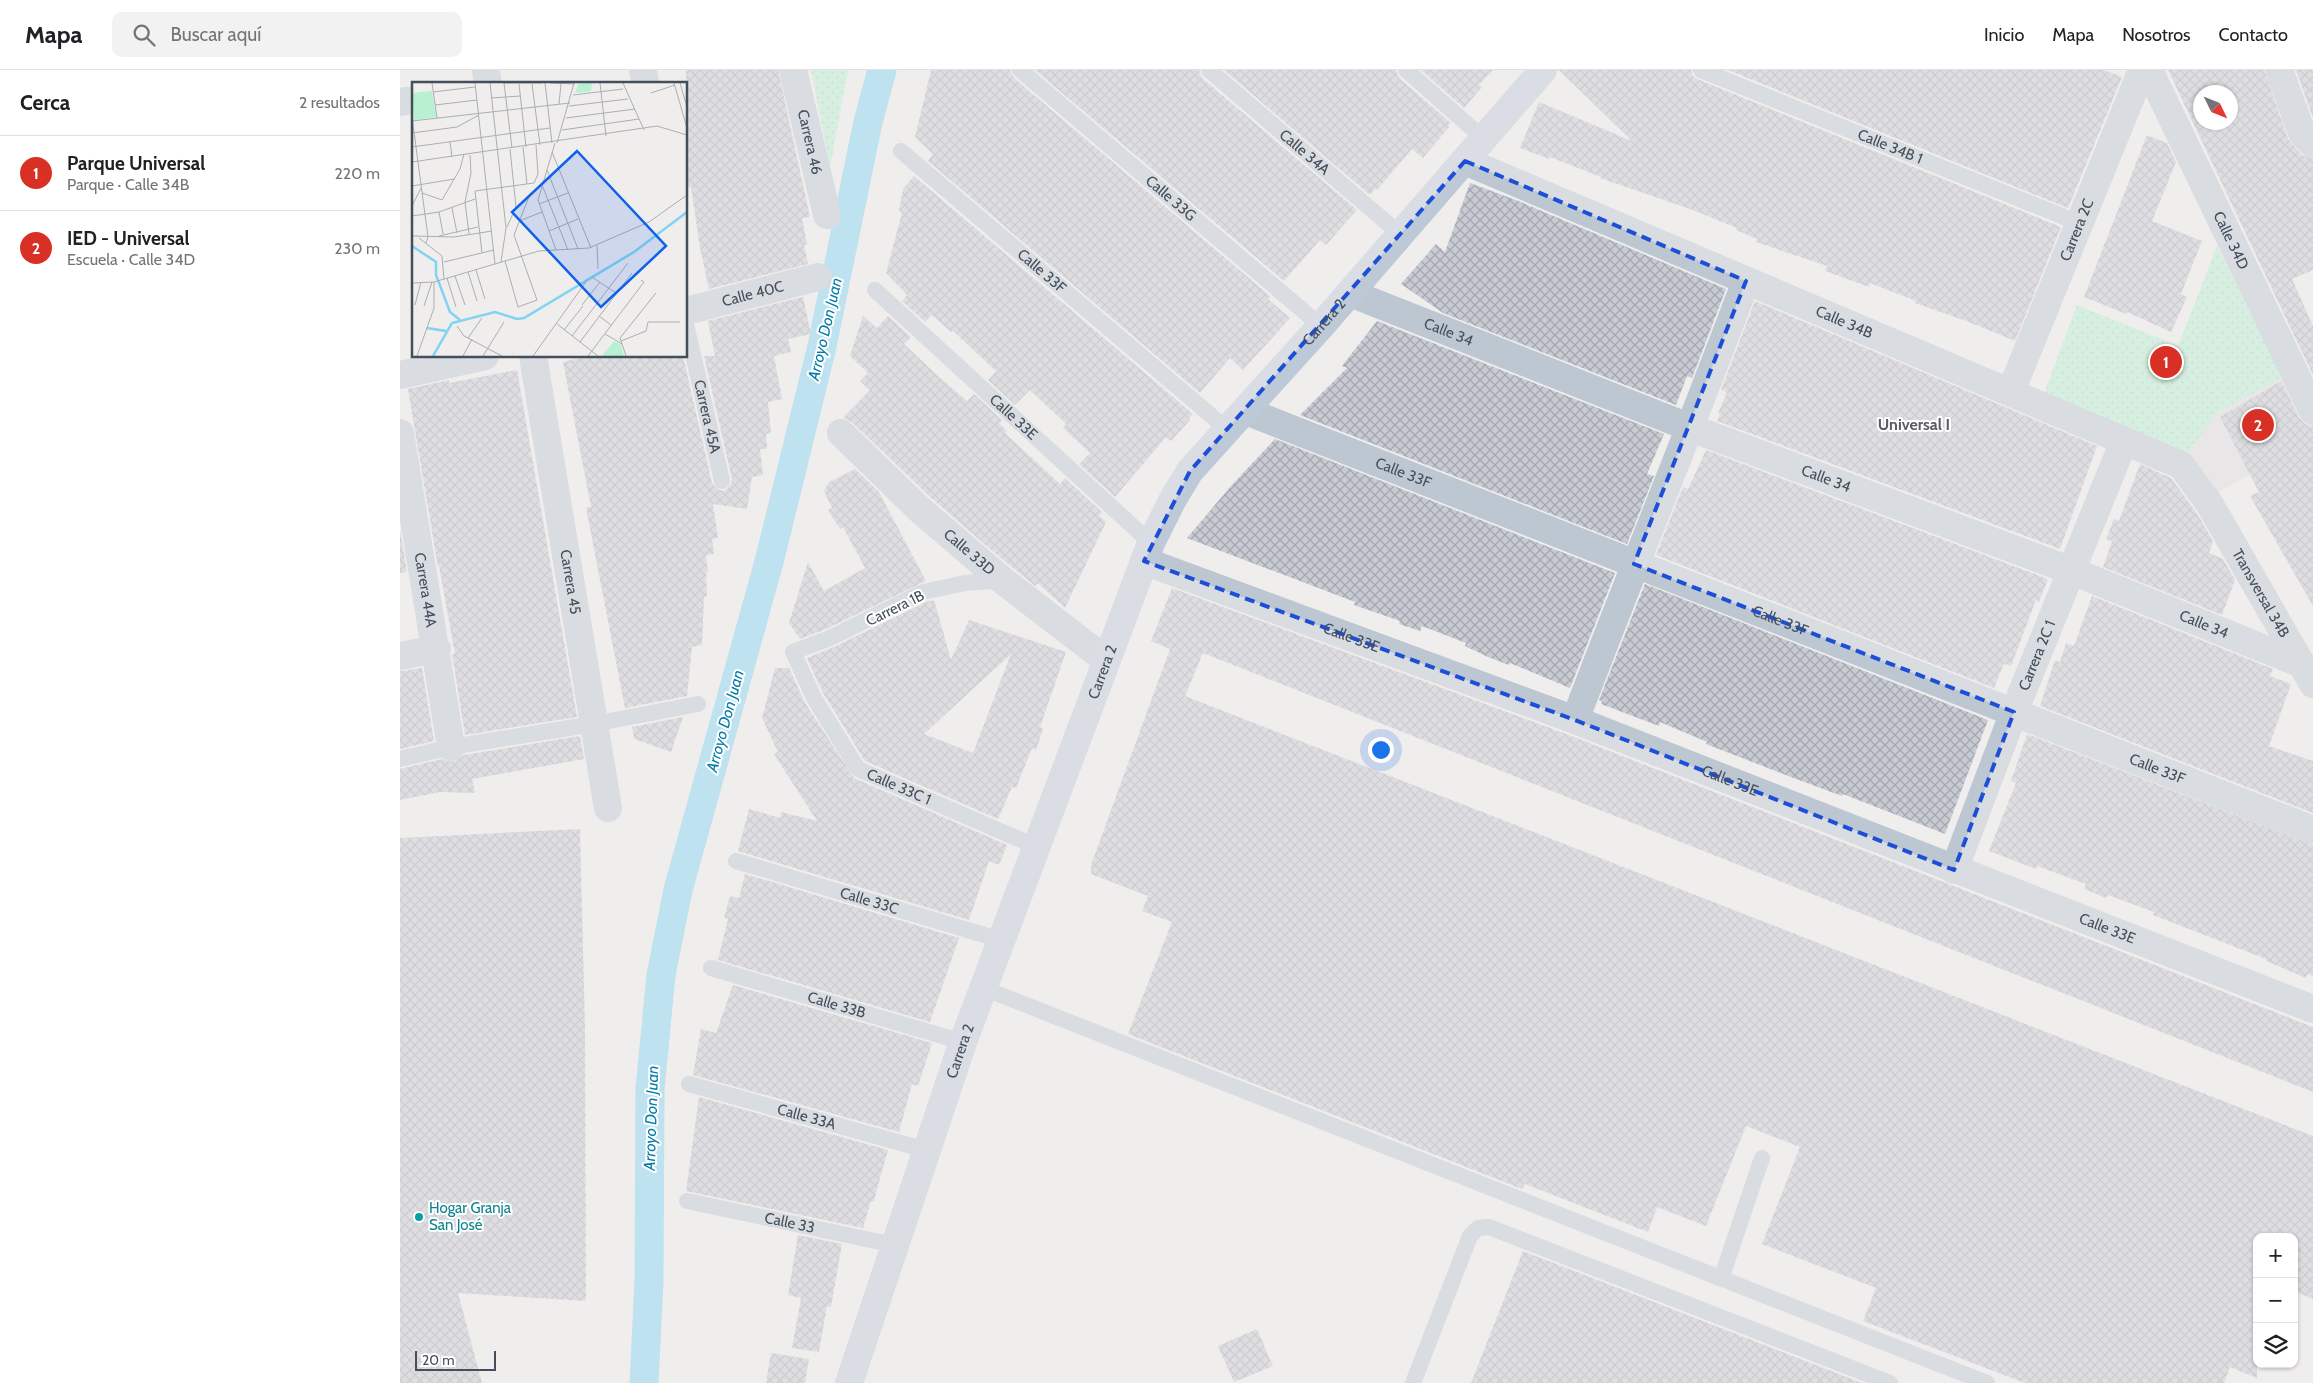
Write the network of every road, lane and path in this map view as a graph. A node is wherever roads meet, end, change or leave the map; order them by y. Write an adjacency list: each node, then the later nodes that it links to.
1 (793, 70): 13 (street, Carrera 46)
2 (1020, 70): 21 (lane, Calle 33G)
3 (1209, 70): 15 (lane, Calle 34A)
4 (1406, 70): 9 (lane)
5 (1543, 70): 9 (street, Carrera 2)
6 (1701, 70): 14 (lane, Calle 34B 1)
7 (2279, 70): 10 (street)
8 (2138, 71): 14 (street, Carrera 2C); 27 (street, Calle 34D)
9 (1483, 138): 12 (street, Carrera 2)
10 (2313, 144)
11 (901, 151): 28 (lane, Calle 33F)
12 (1465, 161): 15 (street, Carrera 2); 17 (street, Calle 34B)
13 (827, 215)
14 (2079, 223): 26 (street, Carrera 2C)
15 (1400, 234): 19 (street, Carrera 2)
16 (818, 277): 20 (street, Calle 40C)
17 (1746, 281): 26 (street, Calle 34B); 29 (street)
18 (875, 290): 35 (lane, Calle 33E)
19 (1350, 293): 21 (street, Carrera 2); 29 (street, Calle 34)
20 (688, 310)
21 (1321, 326): 28 (street, Carrera 2)
22 (688, 333): 33 (lane, Carrera 45A)
23 (476, 358): 25 (street)
24 (533, 358): 47 (street, Carrera 45)
25 (400, 375)
26 (2011, 391): 32 (street, Calle 34B)
27 (2313, 411)
28 (1237, 420): 35 (street, Carrera 2); 36 (street, Calle 33F)
29 (1691, 428): 36 (street); 37 (street, Calle 34)
30 (400, 433): 39 (street, Carrera 44A)
31 (841, 433): 38 (street, Calle 33D)
32 (2124, 441): 34 (street, Calle 34B); 37 (street, Carrera 2C 1)
33 (722, 481)
34 (2209, 502): 43 (street, Transversal 34B)
35 (1148, 552): 42 (street, Carrera 2); 46 (street, Calle 33E)
36 (1634, 564): 45 (street, Calle 33F); 46 (street)
37 (2072, 571): 43 (street, Calle 34); 45 (street, Carrera 2C 1)
38 (1002, 580): 40 (lane, Carrera 1B); 42 (street, Calle 33D)
39 (437, 649): 41 (street); 48 (street, Carrera 44A)
40 (792, 652): 52 (lane, Calle 33C 1)
41 (400, 656)
42 (1106, 660): 52 (street, Carrera 2)
43 (2308, 674)
44 (698, 704): 47 (lane)
45 (2014, 712): 51 (street, Calle 33F); 54 (street, Carrera 2C 1)
46 (1576, 720): 54 (street, Calle 33E)
47 (594, 724): 48 (lane); 50 (street, Carrera 45)
48 (451, 747): 49 (lane)
49 (400, 759)
50 (608, 808)
51 (2313, 830)
52 (1037, 847): 55 (street, Carrera 2)
53 (736, 860): 55 (lane, Calle 33C)
54 (1954, 870): 58 (street, Calle 33E)
55 (1001, 940): 57 (street, Carrera 2)
56 (711, 968): 59 (lane, Calle 33B)
57 (983, 988): 59 (street, Carrera 2); 65 (lane)
58 (2313, 1009)
59 (963, 1042): 61 (street, Carrera 2)
60 (689, 1084): 61 (lane, Calle 33A)
61 (926, 1150): 64 (street, Carrera 2)
62 (1762, 1158): 65 (lane)
63 (686, 1201): 64 (lane, Calle 33)
64 (894, 1245): 66 (street, Carrera 2)
65 (1721, 1278): 69 (lane)
66 (849, 1383)
67 (1413, 1383): 68 (lane)
68 (1890, 1383)
69 (1987, 1383)

